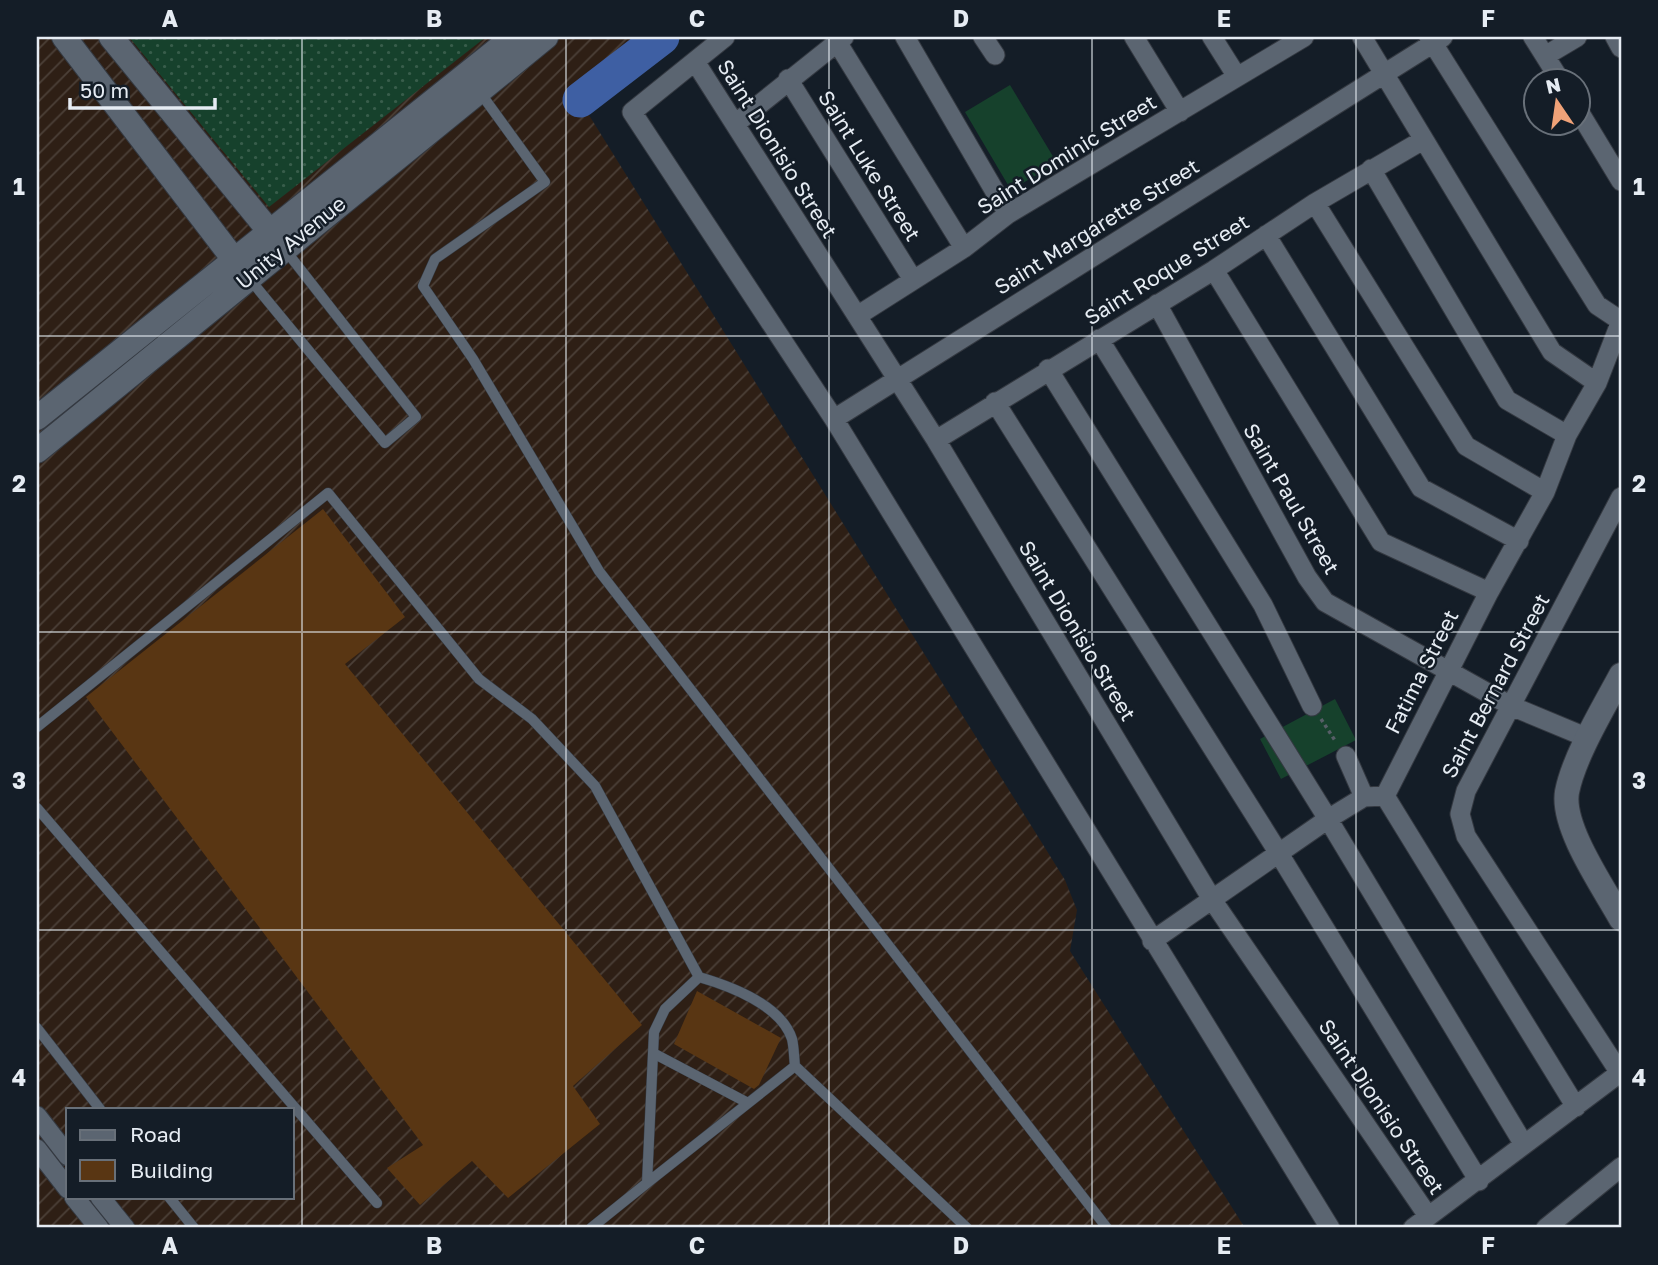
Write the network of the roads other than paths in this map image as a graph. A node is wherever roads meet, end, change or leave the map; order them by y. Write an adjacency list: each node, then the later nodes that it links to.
1 (64, 37): 38 (street)
2 (111, 37): 36 (street)
3 (513, 37): 36 (street, Unity Avenue)
4 (546, 37): 26 (street, Unity Avenue)
5 (725, 37): 21 (street)
6 (905, 37): 34 (street)
7 (983, 37): 19 (street)
8 (1134, 37): 27 (street)
9 (1212, 37): 24 (street)
10 (1304, 37): 17 (street, Saint Dominic Street)
11 (1362, 37): 23 (street)
12 (1533, 37): 20 (street)
13 (1577, 37): 20 (street)
14 (1615, 37): 18 (street)
15 (1435, 39): 23 (street, Saint Margarette Street); 43 (street)
16 (841, 40): 25 (street); 37 (street)
17 (1283, 42): 24 (street, Saint Dominic Street)
18 (1621, 48)
19 (995, 55)
20 (1545, 56): 22 (street)
21 (696, 63): 28 (street, Saint Dionisio Street); 50 (street)
22 (1551, 66)
23 (1385, 73): 30 (street); 46 (street, Saint Margarette Street)
24 (1236, 75): 27 (street, Saint Dominic Street)
25 (788, 79): 28 (street); 40 (street, Saint Luke Street)
26 (479, 91): 36 (street, Unity Avenue); 99 (lane)
27 (1180, 112): 34 (street, Saint Dominic Street)
28 (735, 124): 42 (street, Saint Dionisio Street)
29 (1592, 134): 32 (street)
30 (1423, 140): 31 (street, Saint Roque Street); 47 (street)
31 (1371, 169): 33 (street, Saint Roque Street); 51 (street)
32 (1621, 181)
33 (1315, 203): 35 (street, Saint Roque Street); 54 (street)
34 (1008, 214): 37 (street, Saint Dominic Street)
35 (1266, 234): 39 (street, Saint Roque Street); 56 (street)
36 (277, 240): 38 (street, Unity Avenue); 38 (lane)
37 (964, 248): 40 (street, Saint Dominic Street)
38 (241, 268): 49 (street, Unity Avenue); 53 (street, Unity Avenue)
39 (1214, 270): 41 (street, Saint Roque Street); 57 (street)
40 (912, 278): 42 (street, Saint Dominic Street)
41 (1157, 304): 44 (street, Saint Roque Street); 58 (street, Saint Paul Street)
42 (857, 316): 46 (street, Saint Dionisio Street)
43 (1621, 321): 47 (street, Fatima Street)
44 (1100, 339): 45 (street, Saint Roque Street); 60 (street)
45 (1048, 369): 48 (street, Saint Roque Street); 68 (street)
46 (897, 379): 50 (street, Saint Margarette Street); 52 (street, Saint Dionisio Street)
47 (1597, 383): 51 (street, Fatima Street)
48 (995, 402): 52 (street, Saint Roque Street); 69 (street)
49 (37, 418)
50 (834, 419): 72 (street)
51 (1567, 435): 54 (street, Fatima Street)
52 (936, 440): 70 (street, Saint Dionisio Street)
53 (37, 451)
54 (1545, 492): 56 (street, Fatima Street)
55 (1621, 497): 61 (street, Saint Bernard Street)
56 (1519, 541): 57 (street, Fatima Street)
57 (1489, 592): 58 (street, Fatima Street)
58 (1449, 671): 61 (street, Saint Paul Street); 65 (street, Fatima Street)
59 (1621, 675): 63 (street)
60 (1312, 706)
61 (1511, 706): 63 (street, Saint Paul Street); 77 (street, Saint Bernard Street)
62 (37, 727): 73 (lane)
63 (1588, 738): 71 (street)
64 (1346, 756): 66 (street)
65 (1385, 796): 66 (street); 79 (street)
66 (1364, 797): 68 (street)
67 (37, 808): 92 (lane)
68 (1328, 819): 69 (street); 82 (street)
69 (1278, 852): 70 (street); 86 (street)
70 (1213, 901): 72 (street); 93 (street, Saint Dionisio Street)
71 (1621, 919)
72 (1152, 941): 100 (street)
73 (699, 977): 75 (lane); 76 (lane)
74 (37, 1028): 80 (lane)
75 (653, 1053): 78 (lane); 87 (lane)
76 (795, 1066): 78 (lane); 98 (lane)
77 (1620, 1072): 79 (street)
78 (748, 1102): 87 (lane)
79 (1576, 1107): 82 (street)
80 (99, 1108)
81 (40, 1129): 84 (street)
82 (1523, 1143): 86 (street)
83 (37, 1149): 88 (street)
84 (66, 1154)
85 (1621, 1167): 101 (street)
86 (1479, 1181): 93 (street)
87 (647, 1183): 97 (lane)
88 (66, 1186)
89 (75, 1198): 94 (street)
90 (101, 1198): 95 (street)
91 (170, 1198): 96 (lane)
92 (377, 1203)
93 (1420, 1222)
94 (99, 1228)
95 (125, 1228)
96 (194, 1228)
97 (591, 1228)
98 (967, 1228)
99 (1107, 1228)
100 (1330, 1228)
101 (1546, 1228)

